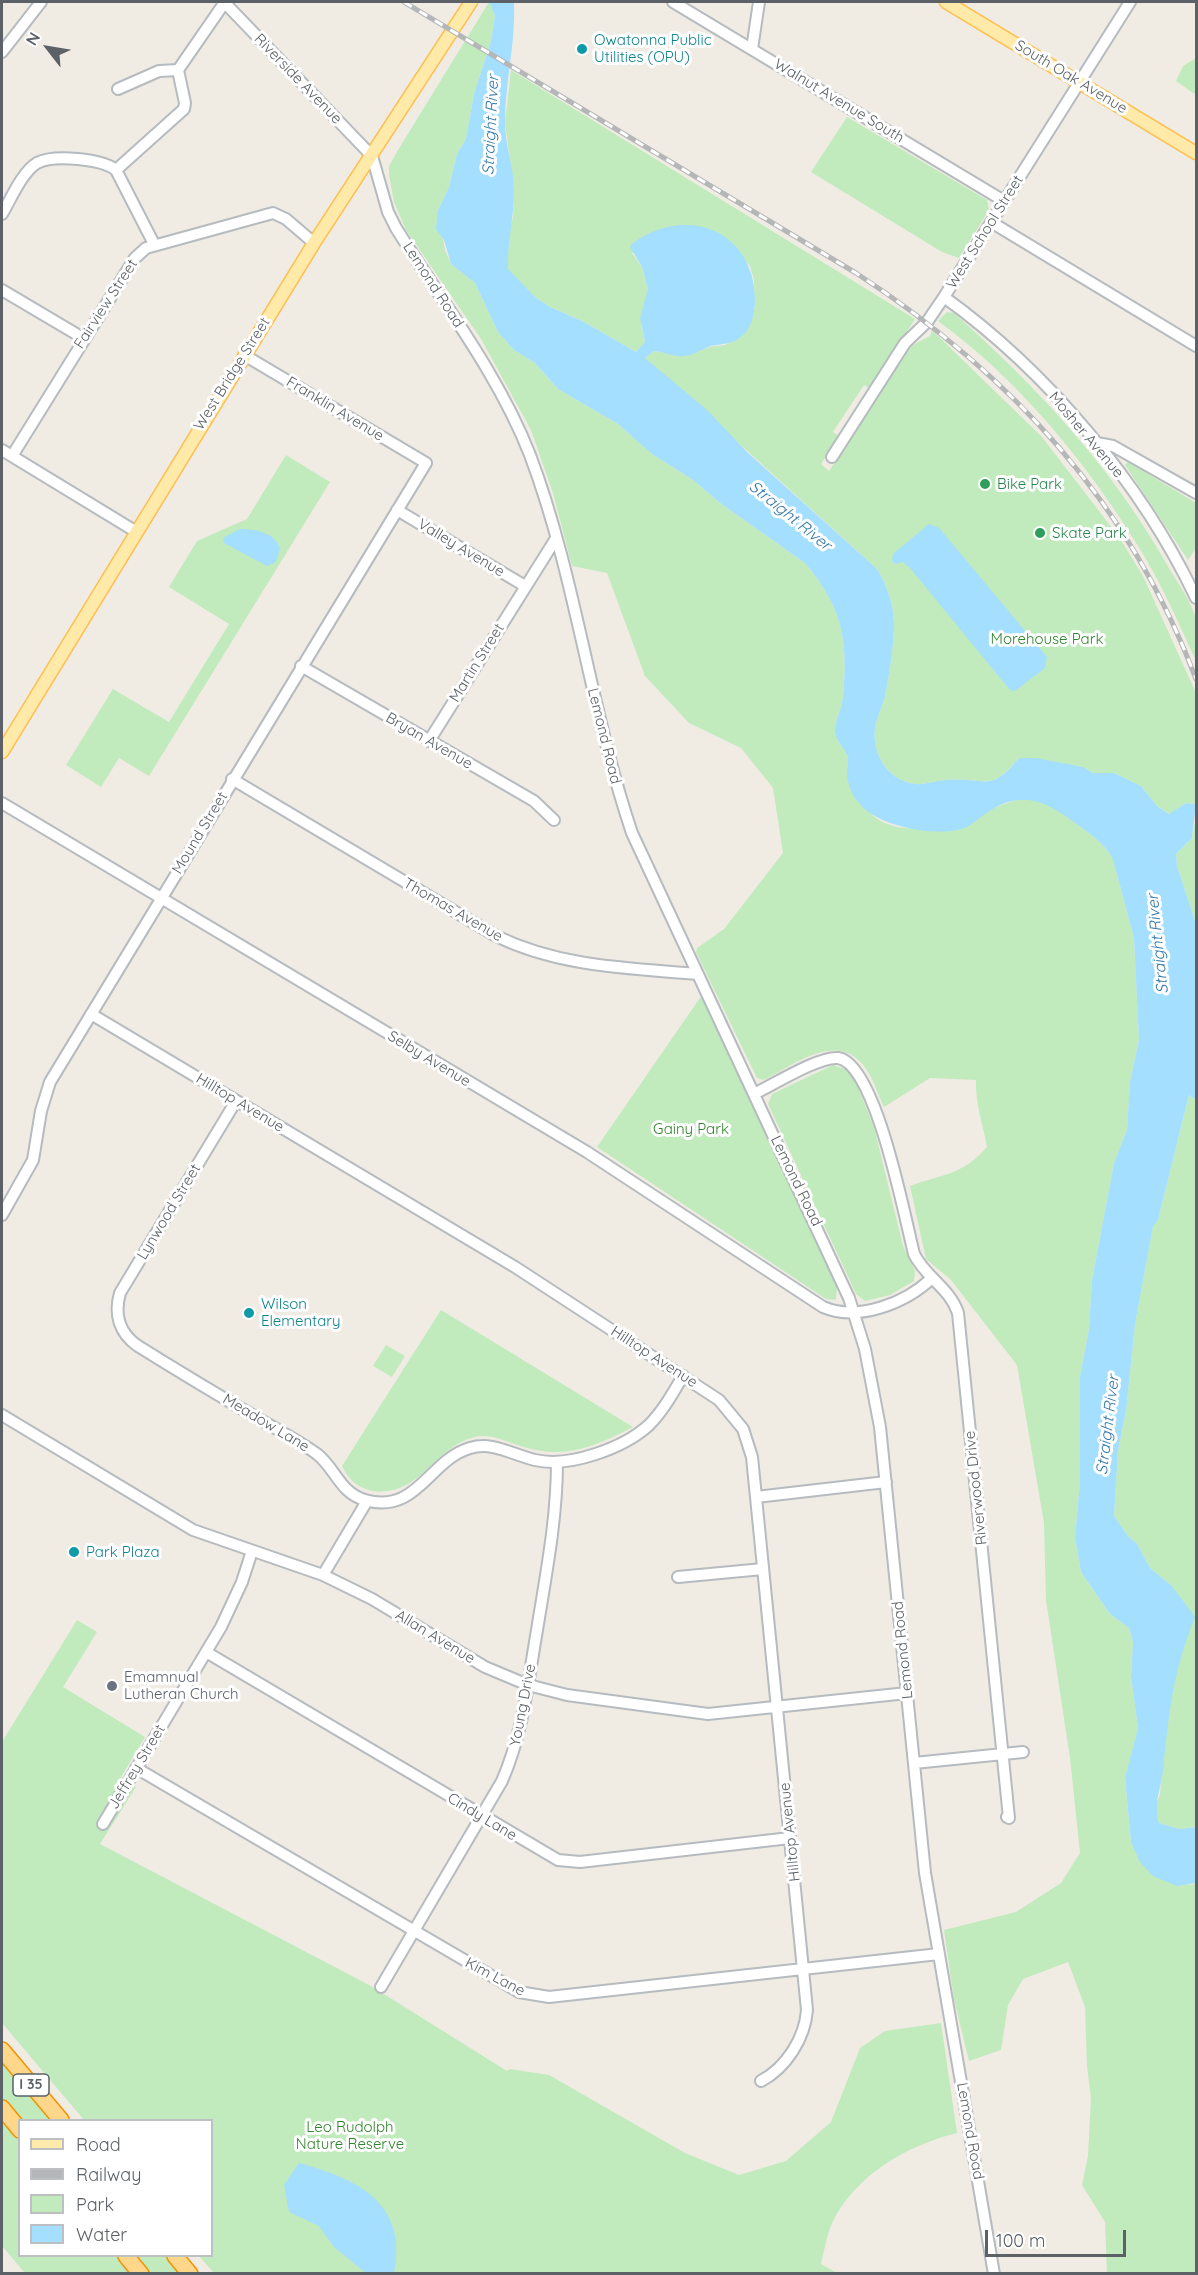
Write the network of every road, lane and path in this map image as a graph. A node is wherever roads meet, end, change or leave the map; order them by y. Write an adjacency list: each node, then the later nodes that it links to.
1 (41, 2): 9 (street)
2 (225, 2): 10 (street); 14 (street, Riverside Avenue)
3 (673, 2): 8 (street, Walnut Avenue South)
4 (759, 2): 8 (street)
5 (946, 2): 11 (main road, South Oak Avenue)
6 (1130, 2): 11 (street, West School Street)
7 (468, 6): 14 (main road, West Bridge Street)
8 (752, 49): 16 (street, Walnut Avenue South)
9 (2, 52)
10 (178, 70): 12 (street); 15 (street)
11 (1079, 82): 13 (main road, South Oak Avenue); 16 (street, West School Street)
12 (118, 89)
13 (1197, 153)
14 (372, 156): 19 (main road, West Bridge Street); 34 (street, Lemond Road)
15 (116, 170): 17 (street); 20 (street)
16 (1004, 201): 18 (street, West School Street)
17 (2, 214)
18 (991, 222): 22 (street, West School Street); 24 (street)
19 (314, 243): 20 (street, Fairview Street); 25 (main road, West Bridge Street)
20 (154, 244): 23 (street, Fairview Street)
21 (2, 290): 23 (street)
22 (944, 297): 26 (street, Mosher Avenue); 29 (street, West School Street)
23 (84, 338): 28 (street, Fairview Street)
24 (1197, 346)
25 (244, 355): 30 (street, Franklin Avenue); 33 (main road, West Bridge Street)
26 (1097, 443): 31 (street); 36 (street, Mosher Avenue)
27 (2, 450): 28 (street)
28 (12, 456): 33 (street)
29 (832, 457)
30 (426, 463): 32 (street, Mound Street)
31 (1196, 490)
32 (397, 510): 35 (street, Valley Avenue); 37 (street, Mound Street)
33 (135, 531): 39 (main road, West Bridge Street)
34 (555, 540): 35 (street, Martin Street); 44 (street, Lemond Road)
35 (525, 586): 38 (street, Martin Street)
36 (1197, 598)
37 (301, 666): 38 (street, Bryan Avenue); 40 (street, Mound Street)
38 (429, 741): 42 (street, Bryan Avenue)
39 (2, 752)
40 (232, 779): 43 (street, Mound Street); 44 (street, Thomas Avenue)
41 (2, 803): 43 (street, Selby Avenue)
42 (554, 820)
43 (160, 898): 45 (street, Mound Street); 50 (street, Selby Avenue)
44 (697, 974): 46 (street, Lemond Road)
45 (91, 1014): 47 (street, Hilltop Avenue); 48 (street, Mound Street)
46 (754, 1094): 49 (street, Riverwood Drive); 50 (street, Lemond Road)
47 (236, 1101): 51 (street, Lynwood Street); 52 (street, Hilltop Avenue)
48 (2, 1215)
49 (933, 1278): 50 (street); 67 (street, Riverwood Drive)
50 (854, 1314): 55 (street, Lemond Road)
51 (120, 1326): 57 (street, Meadow Lane)
52 (683, 1377): 54 (street); 56 (street, Hilltop Avenue)
53 (2, 1415): 58 (street, Allan Avenue)
54 (557, 1462): 57 (street); 63 (street, Young Drive)
55 (886, 1482): 56 (street); 64 (street, Lemond Road)
56 (756, 1497): 59 (street, Hilltop Avenue)
57 (367, 1501): 60 (street)
58 (252, 1551): 60 (street, Allan Avenue); 62 (street, Jeffrey Street)
59 (764, 1569): 61 (street); 65 (street, Hilltop Avenue)
60 (323, 1575): 63 (street, Allan Avenue)
61 (678, 1577)
62 (206, 1652): 69 (street, Jeffrey Street); 70 (street, Cindy Lane)
63 (528, 1685): 65 (street, Allan Avenue); 70 (street, Young Drive)
64 (908, 1694): 65 (street, Allan Avenue); 68 (street, Lemond Road)
65 (777, 1708): 73 (street, Hilltop Avenue)
66 (1023, 1752): 67 (street)
67 (1003, 1754): 68 (street); 71 (street, Riverwood Drive)
68 (914, 1763): 75 (street, Lemond Road)
69 (136, 1768): 72 (street, Jeffrey Street); 74 (street, Kim Lane)
70 (481, 1817): 73 (street, Cindy Lane); 74 (street, Young Drive)
71 (1007, 1817)
72 (103, 1824)
73 (790, 1838): 76 (street, Hilltop Avenue)
74 (414, 1931): 76 (street, Kim Lane); 77 (street, Young Drive)
75 (939, 1954): 76 (street, Kim Lane); 87 (street, Lemond Road)
76 (804, 1969): 79 (street, Hilltop Avenue)
77 (381, 1988)
78 (2, 2050): 81 (highway, I 35)
79 (761, 2081)
80 (2, 2109): 82 (highway, I 35)
81 (59, 2119)
82 (18, 2128)
83 (127, 2257): 85 (highway)
84 (175, 2257): 86 (highway)
85 (141, 2274)
86 (190, 2274)
87 (994, 2274)

